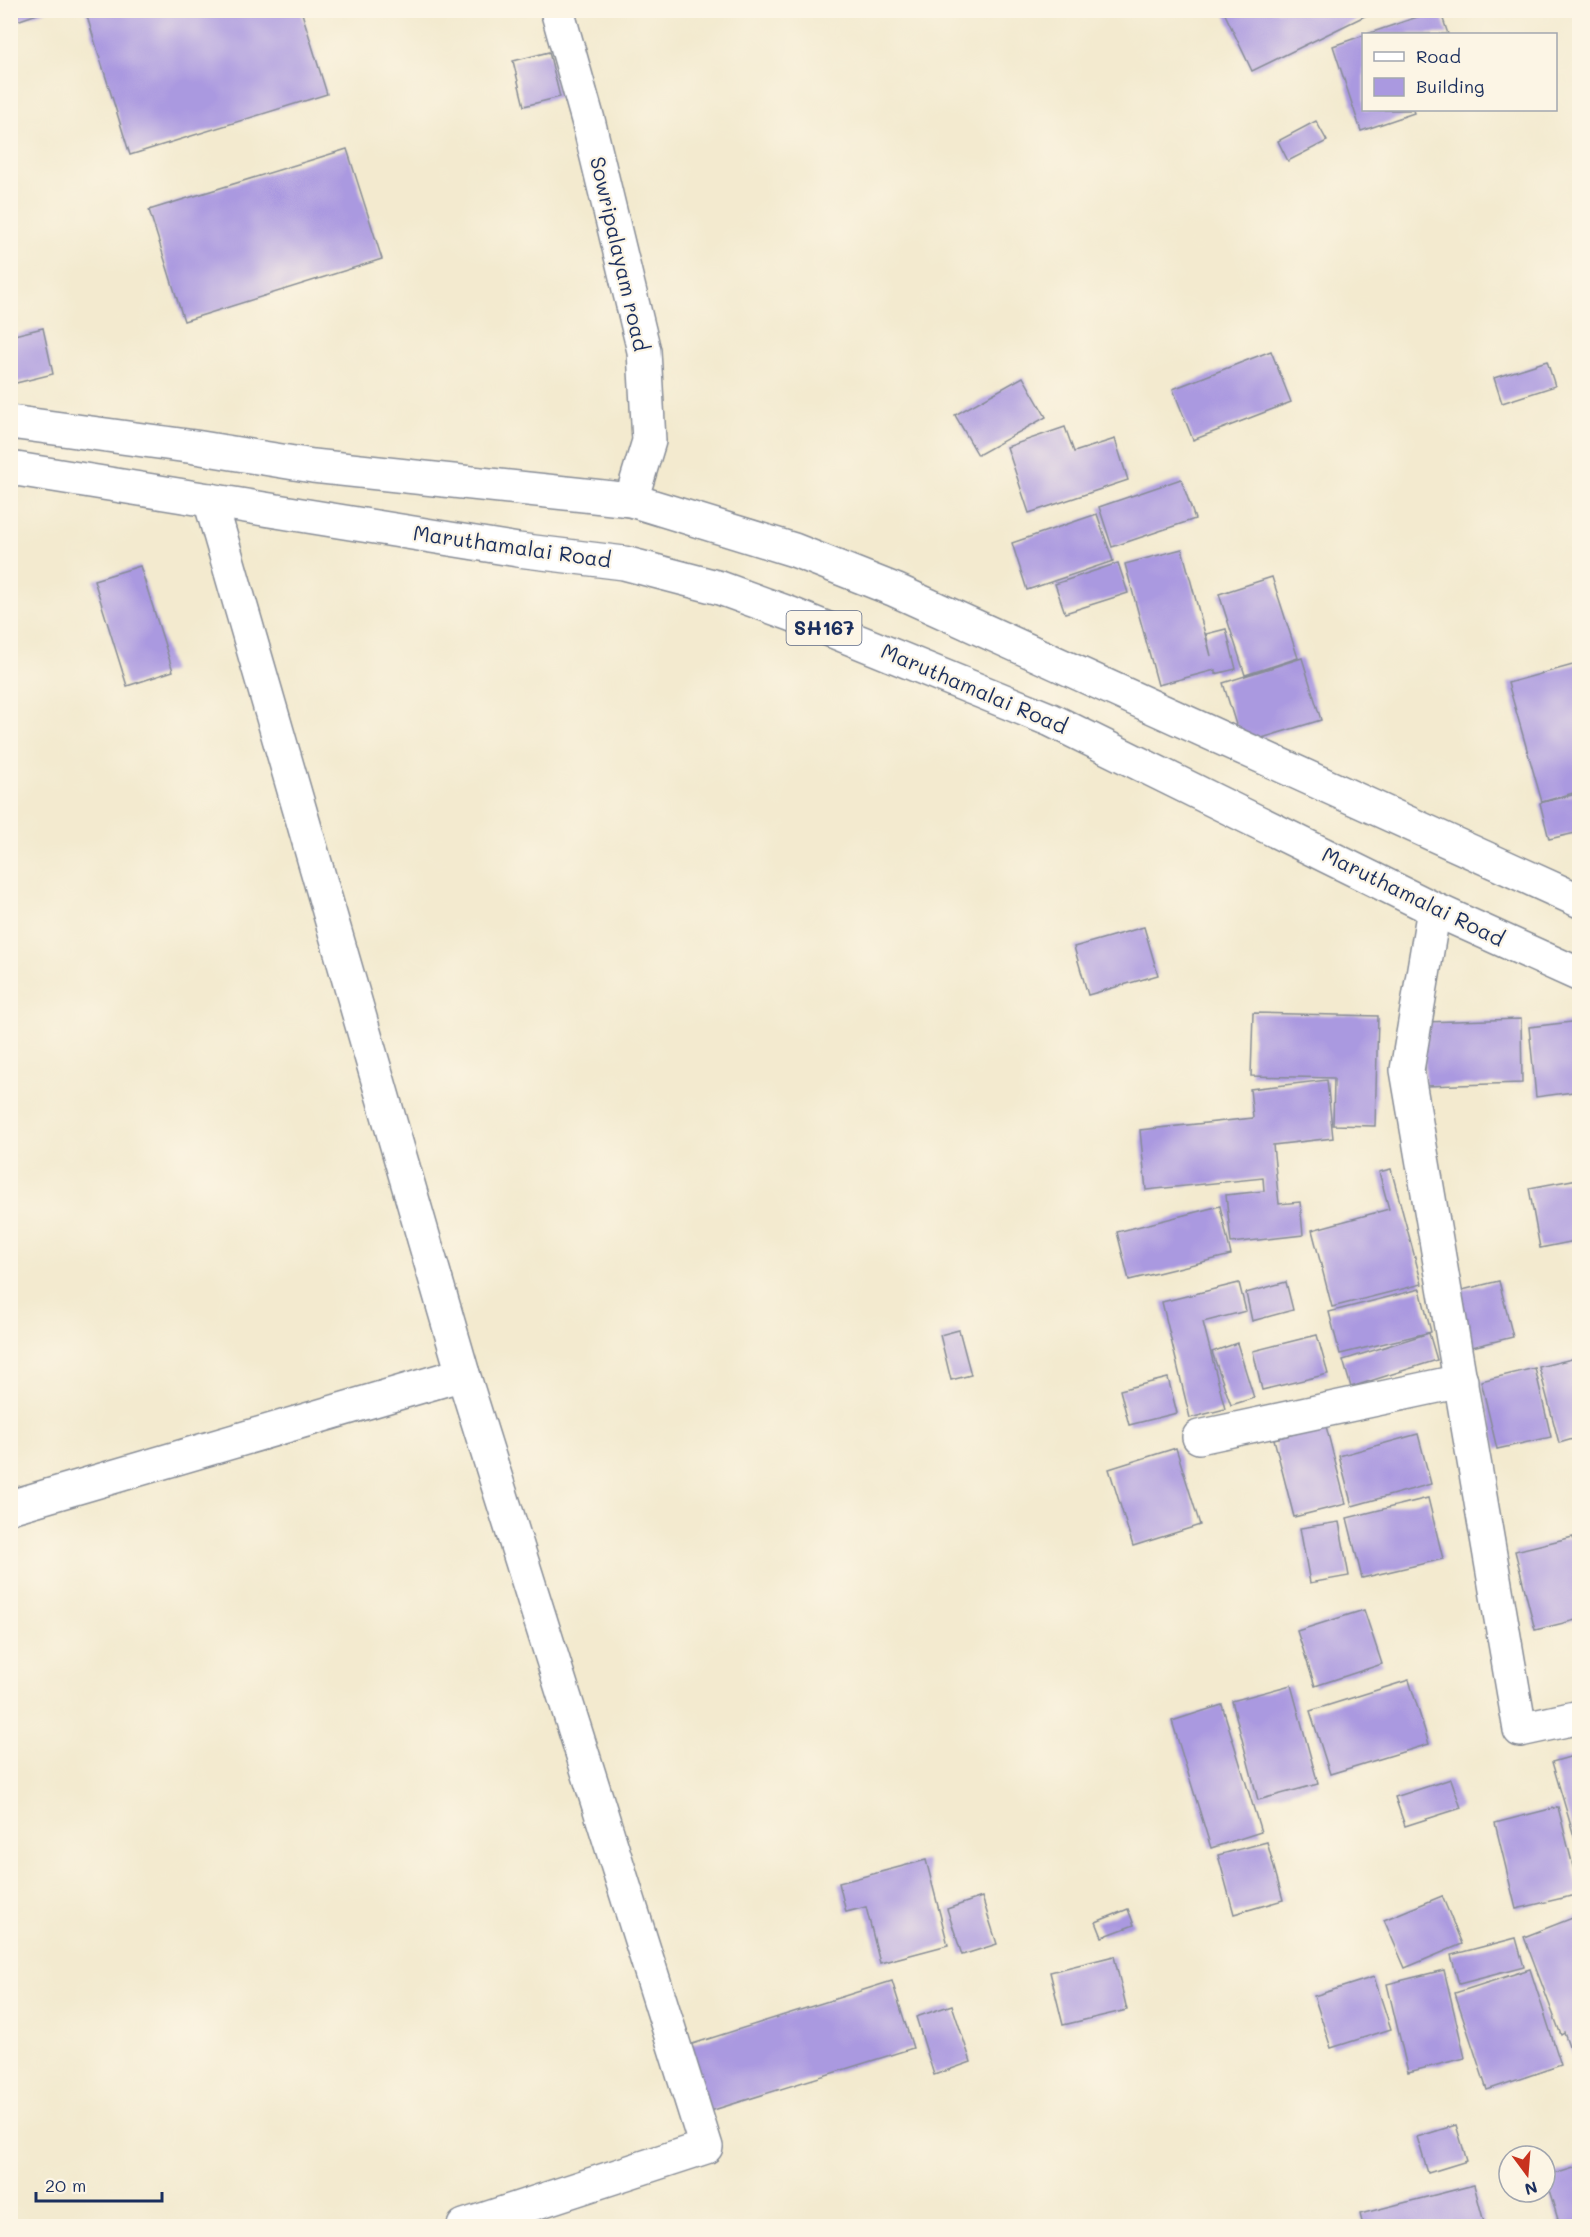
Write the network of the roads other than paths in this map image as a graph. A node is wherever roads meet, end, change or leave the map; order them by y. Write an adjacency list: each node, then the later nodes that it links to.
1 (556, 10): 5 (street, Sowripalayam road)
2 (10, 422): 5 (street)
3 (10, 468): 4 (street, Maruthamalai Road / SH167)
4 (210, 500): 7 (street, Maruthamalai Road / SH167); 9 (street)
5 (632, 500): 6 (street)
6 (1580, 901)
7 (1434, 909): 8 (street, Maruthamalai Road / SH167); 10 (street)
8 (1580, 975)
9 (463, 1374): 12 (street); 14 (street)
10 (1461, 1381): 11 (street); 13 (street)
11 (1199, 1437)
12 (10, 1507)
13 (1580, 1717)
14 (543, 2215): 15 (street)
15 (464, 2226)

